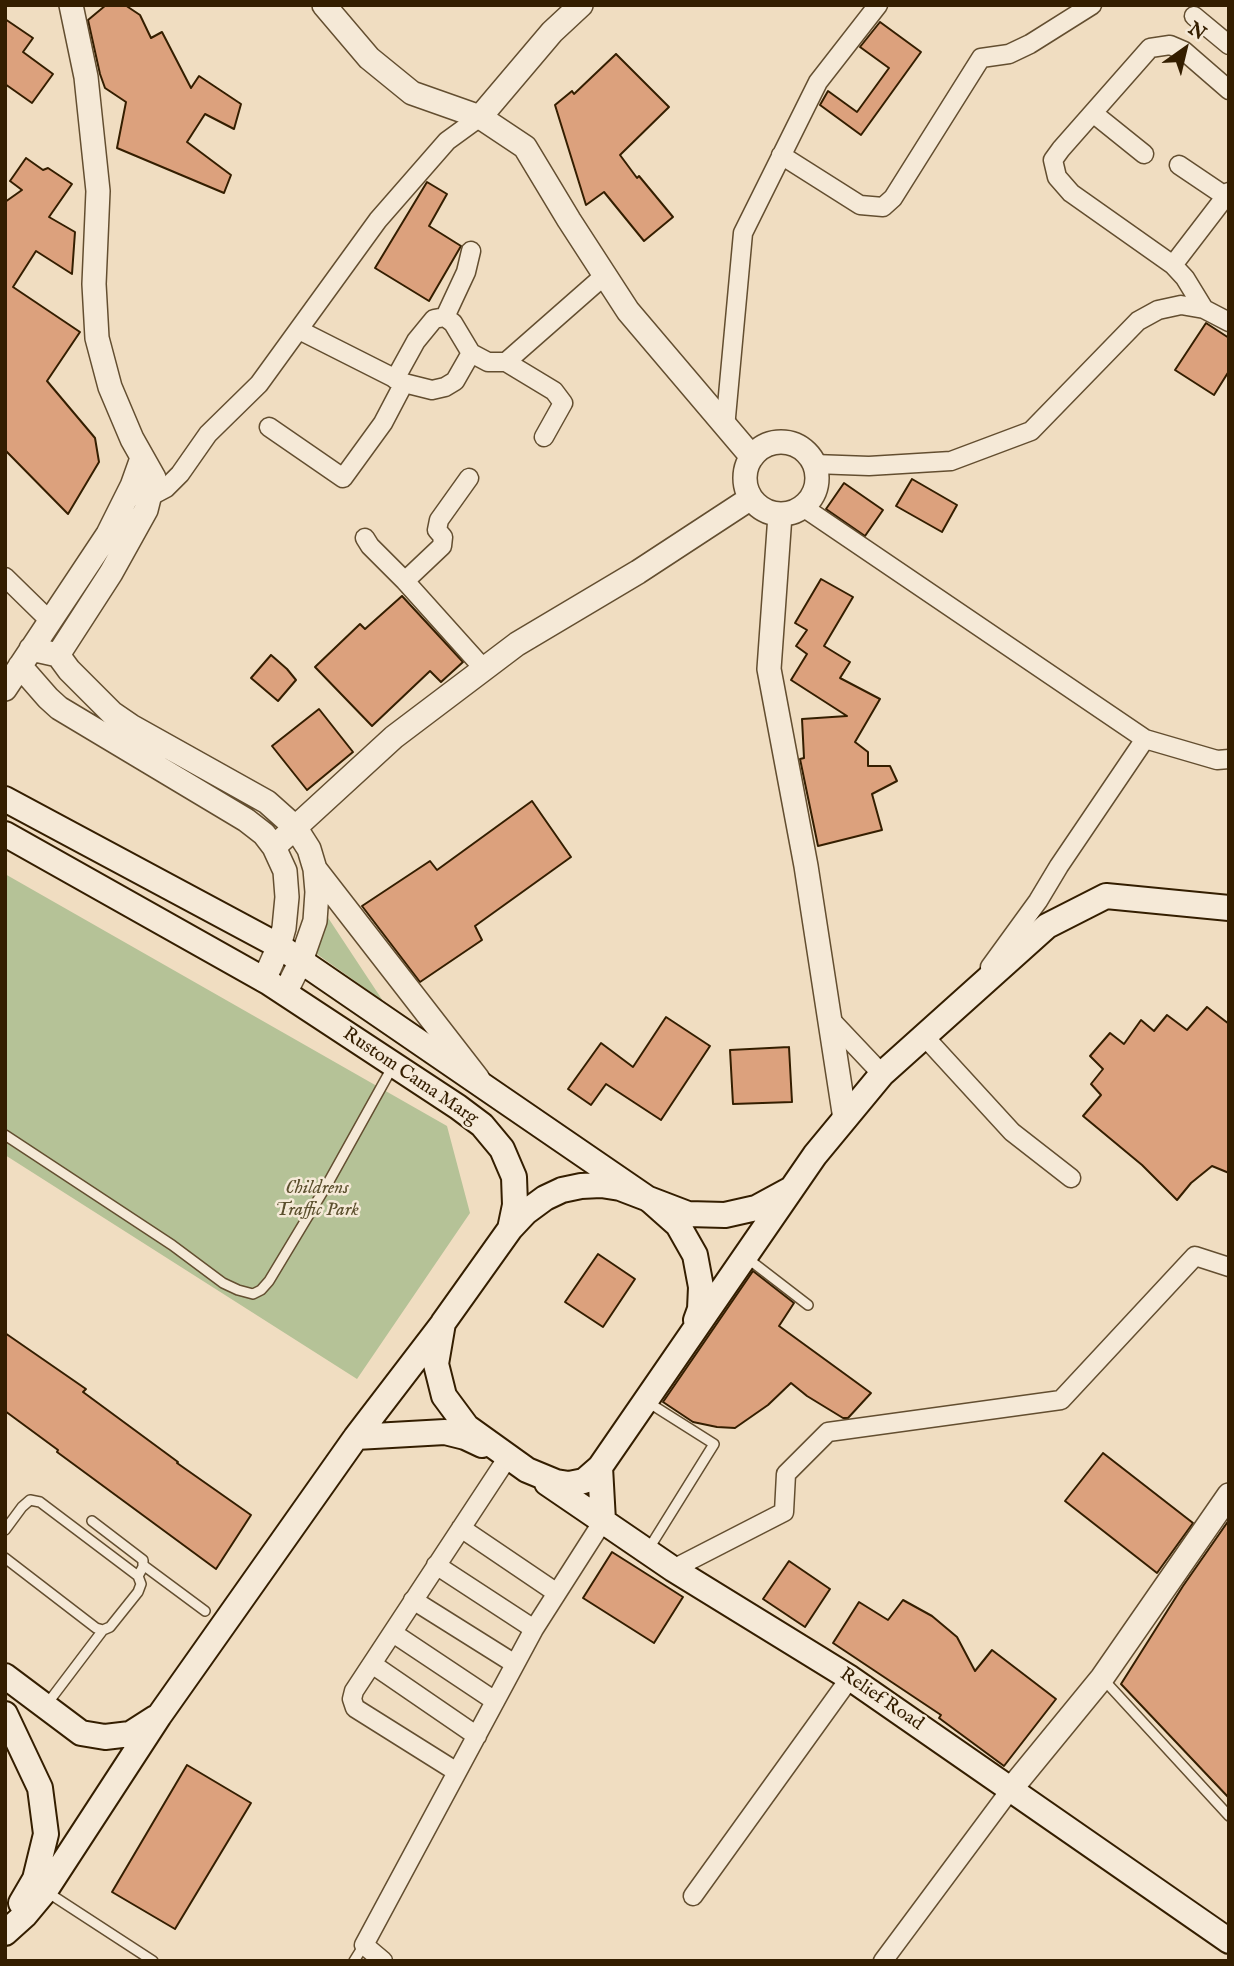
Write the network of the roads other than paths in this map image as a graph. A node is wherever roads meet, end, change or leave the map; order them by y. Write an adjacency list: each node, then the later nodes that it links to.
1 (71, 5): 29 (street)
2 (324, 5): 10 (street)
3 (878, 5): 12 (street)
4 (1092, 5): 12 (street)
5 (569, 10): 10 (street)
6 (1194, 16): 7 (street)
7 (1229, 45)
8 (1229, 90): 9 (street)
9 (1093, 113): 11 (street); 16 (street)
10 (480, 117): 17 (street); 21 (street)
11 (1144, 154)
12 (781, 155): 26 (street)
13 (1180, 165): 14 (street)
14 (1227, 194): 16 (street)
15 (471, 251): 19 (street)
16 (1172, 265): 18 (street)
17 (605, 275): 23 (street); 26 (street)
18 (1204, 309): 20 (street); 30 (street)
19 (445, 317): 22 (street); 24 (street)
20 (1229, 322)
21 (299, 330): 24 (street); 32 (street)
22 (471, 353): 23 (street); 24 (street)
23 (506, 362): 27 (street)
24 (400, 381): 25 (street)
25 (269, 427)
26 (725, 428): 28 (street)
27 (544, 437)
28 (752, 457): 30 (street); 33 (street)
29 (142, 458): 32 (street); 39 (street)
30 (814, 464): 34 (street)
31 (469, 478): 38 (street)
32 (149, 497): 40 (street)
33 (751, 498): 35 (street); 42 (street)
34 (803, 507): 35 (street); 44 (street)
35 (780, 515): 57 (street)
36 (365, 538): 38 (street)
37 (5, 577): 39 (street)
38 (405, 581): 42 (street)
39 (50, 621): 41 (street)
40 (58, 654): 41 (street); 47 (street)
41 (26, 658): 43 (street); 49 (street)
42 (484, 669): 47 (street)
43 (5, 689)
44 (1146, 738): 45 (street); 56 (street)
45 (1229, 760)
46 (5, 799): 52 (main road, Rustom Cama Marg)
47 (295, 827): 49 (street); 50 (street)
48 (5, 834): 54 (main road, Rustom Cama Marg)
49 (274, 847): 52 (street)
50 (315, 869): 53 (street); 61 (street)
51 (1229, 908): 56 (main road)
52 (279, 947): 53 (main road, Rustom Cama Marg); 54 (street)
53 (301, 961): 55 (street); 61 (main road, Rustom Cama Marg)
54 (264, 979): 55 (main road, Rustom Cama Marg)
55 (285, 993): 59 (main road, Rustom Cama Marg)
56 (967, 998): 58 (main road)
57 (830, 1018): 60 (street); 62 (street)
58 (924, 1036): 60 (main road); 64 (street)
59 (393, 1064): 63 (lane); 67 (main road, Rustom Cama Marg)
60 (882, 1074): 62 (main road)
61 (483, 1085): 66 (main road, Rustom Cama Marg)
62 (845, 1119): 65 (main road)
63 (5, 1135)
64 (1072, 1178)
65 (791, 1189): 66 (main road); 68 (main road)
66 (651, 1200): 67 (main road, Rustom Cama Marg); 72 (main road, Rustom Cama Marg)
67 (510, 1229): 71 (main road)
68 (746, 1257): 70 (lane); 72 (main road)
69 (1229, 1267): 86 (street)
70 (808, 1305)
71 (443, 1323): 74 (main road); 75 (main road)
72 (693, 1330): 73 (main road)
73 (645, 1401): 76 (main road); 82 (lane)
74 (356, 1437): 75 (main road); 102 (main road)
75 (518, 1463): 76 (main road); 79 (main road, Relief Road); 80 (street)
76 (600, 1466): 79 (main road)
77 (1229, 1495): 98 (street)
78 (92, 1521): 84 (lane)
79 (603, 1521): 82 (main road, Relief Road); 88 (street)
80 (461, 1528): 85 (street); 88 (street)
81 (5, 1530): 87 (lane)
82 (647, 1552): 86 (main road, Relief Road)
83 (5, 1558): 92 (lane)
84 (143, 1565): 87 (lane); 90 (lane)
85 (436, 1565): 89 (street); 91 (street)
86 (673, 1569): 97 (main road, Relief Road)
87 (138, 1576): 92 (lane)
88 (557, 1593): 91 (street)
89 (413, 1600): 93 (street); 95 (street)
90 (205, 1611)
91 (534, 1629): 95 (street)
92 (103, 1630): 100 (lane)
93 (393, 1633): 94 (street); 99 (street)
94 (372, 1664): 103 (street); 104 (street)
95 (515, 1664): 99 (street)
96 (5, 1676): 100 (main road)
97 (850, 1678): 105 (main road, Relief Road); 108 (street)
98 (1102, 1678): 105 (street); 106 (lane)
99 (495, 1701): 103 (street)
100 (46, 1706): 102 (main road)
101 (5, 1714): 109 (main road)
102 (159, 1717): 107 (main road)
103 (477, 1736): 104 (street)
104 (457, 1772): 111 (street)
105 (1011, 1789): 110 (main road, Relief Road); 115 (street)
106 (1229, 1816)
107 (46, 1891): 109 (main road); 112 (lane)
108 (693, 1896)
109 (5, 1932)
110 (1229, 1941)
111 (364, 1945): 113 (lane); 114 (street)
112 (153, 1961)
113 (354, 1961)
114 (383, 1961)
115 (883, 1961)

